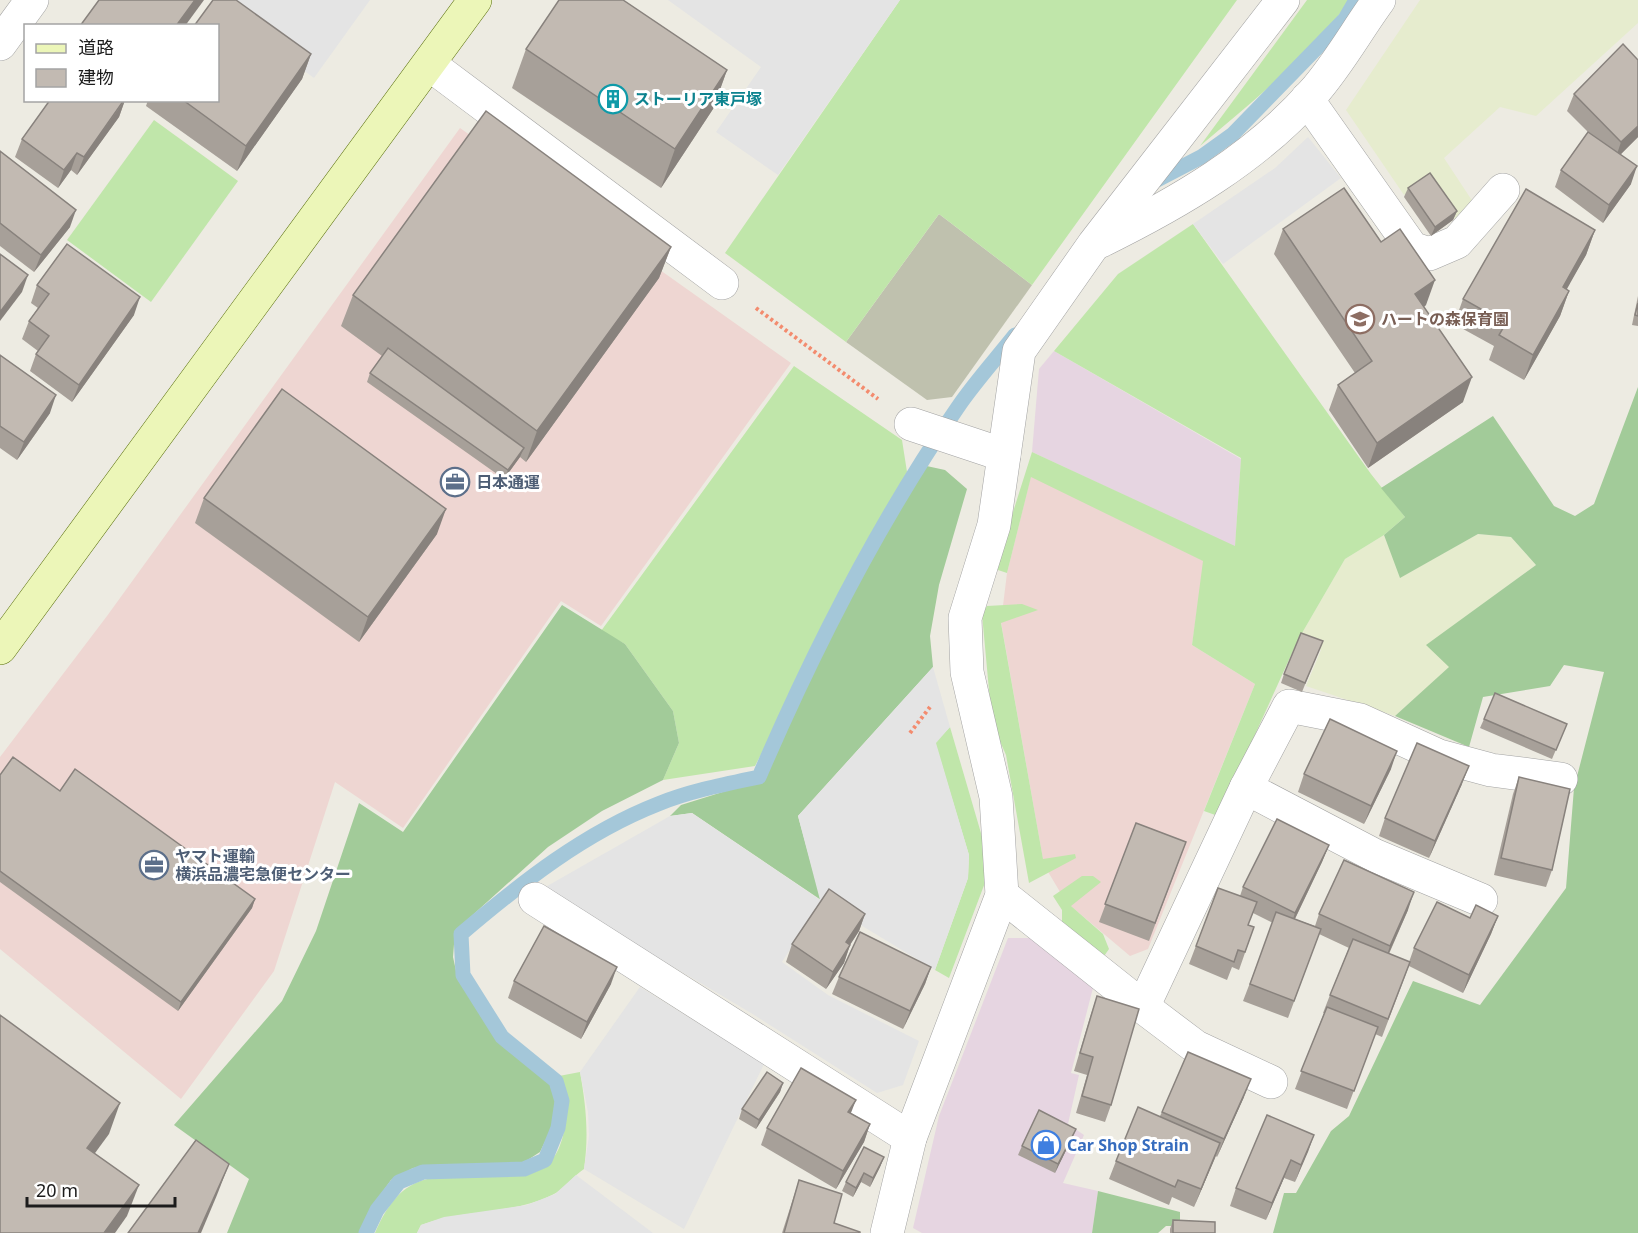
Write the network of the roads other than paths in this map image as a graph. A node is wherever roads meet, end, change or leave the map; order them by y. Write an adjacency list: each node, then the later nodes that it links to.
1 (32, 0): 5 (street)
2 (475, 0): 6 (street)
3 (1283, 0): 9 (street)
4 (1379, 0): 7 (street)
5 (0, 44)
6 (429, 64): 10 (street); 13 (street)
7 (1307, 99): 8 (street); 9 (street)
8 (1503, 190)
9 (1095, 244): 12 (street)
10 (722, 283)
11 (911, 424): 12 (street)
12 (1004, 455): 16 (street)
13 (0, 648)
14 (1561, 779): 15 (street)
15 (1246, 788): 18 (street); 19 (street)
16 (1002, 895): 19 (street); 21 (street)
17 (535, 899): 21 (street)
18 (1481, 900)
19 (1143, 1006): 20 (street)
20 (1271, 1082)
21 (910, 1138): 22 (street)
22 (887, 1233)

